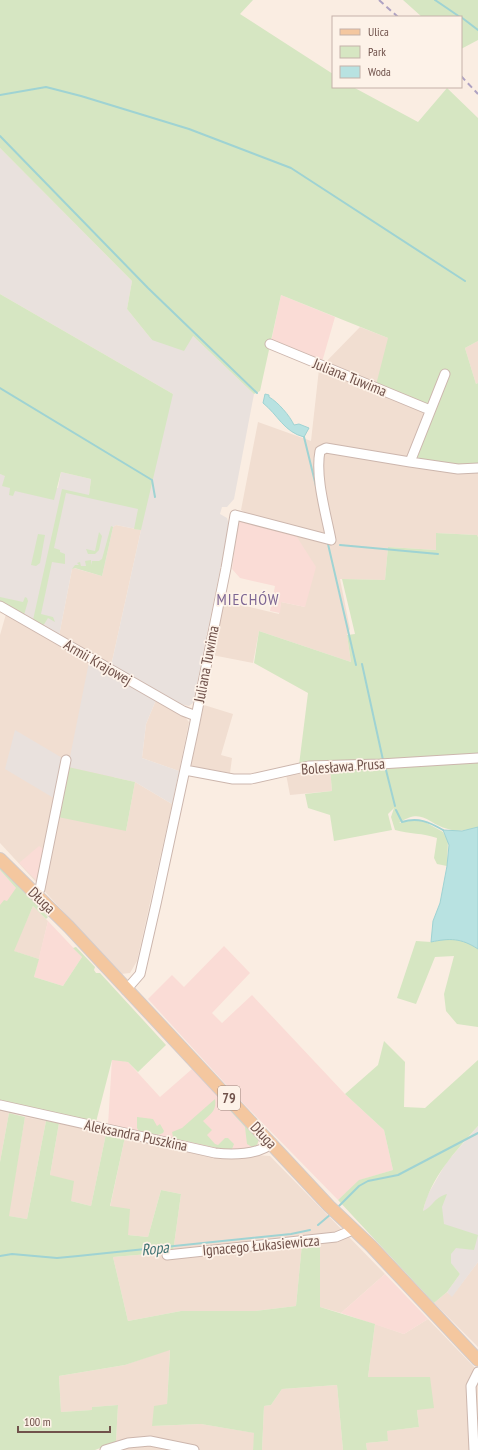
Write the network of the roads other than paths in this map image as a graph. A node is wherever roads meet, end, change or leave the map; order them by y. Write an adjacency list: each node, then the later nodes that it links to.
1 (270, 344): 3 (street, Juliana Tuwima)
2 (445, 374): 3 (street)
3 (430, 410): 4 (street)
4 (410, 462): 5 (street, Juliana Tuwima); 7 (street, Juliana Tuwima)
5 (478, 468)
6 (0, 606): 7 (street, Armii Krajowej)
7 (196, 716): 10 (street, Juliana Tuwima)
8 (478, 758): 10 (street, Bolesława Prusa)
9 (66, 760): 12 (street)
10 (185, 770): 13 (street, Juliana Tuwima)
11 (0, 859): 12 (main road, Długa / 79)
12 (36, 894): 13 (main road, Długa / 79)
13 (126, 990): 15 (main road, Długa / 79)
14 (0, 1105): 15 (street, Aleksandra Puszkina)
15 (272, 1143): 16 (main road, Długa / 79)
16 (352, 1228): 17 (street, Ignacego Łukasiewicza); 18 (main road, Długa / 79)
17 (167, 1254)
18 (478, 1360)
19 (478, 1372): 22 (street)
20 (105, 1450): 21 (street)
21 (194, 1450)
22 (474, 1450)

